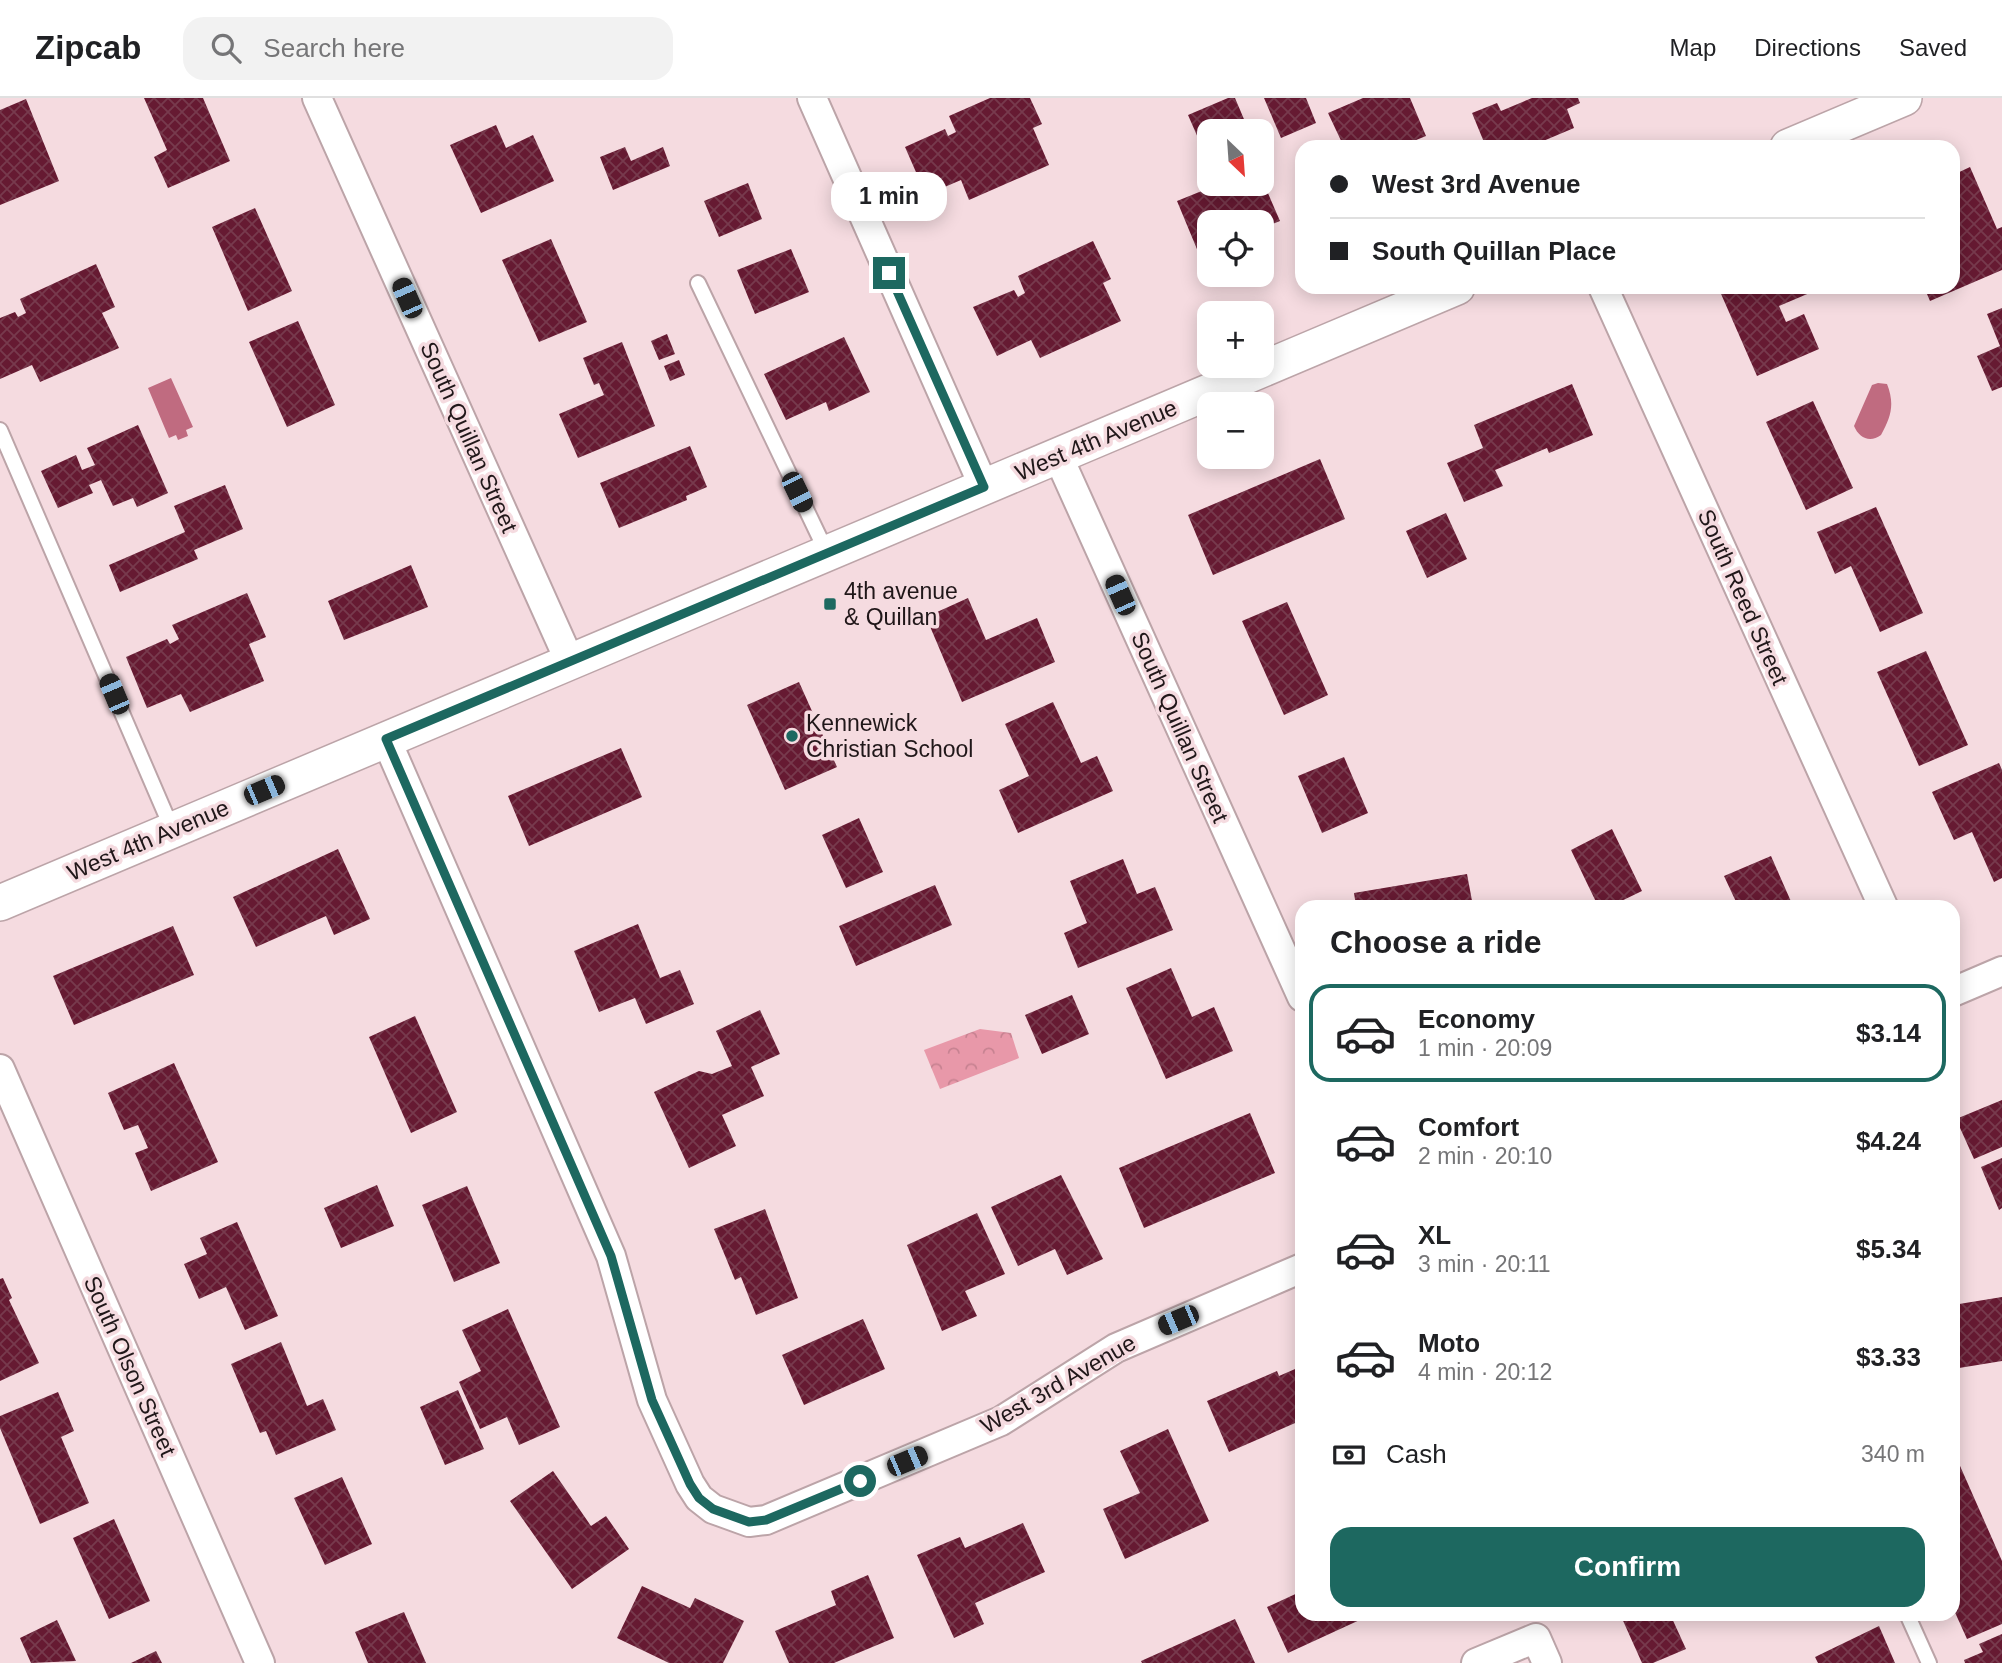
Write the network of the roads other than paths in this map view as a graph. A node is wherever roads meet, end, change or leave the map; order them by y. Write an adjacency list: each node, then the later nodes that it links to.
1 (317, 98): 12 (street, South Quillan Street)
2 (812, 98): 10 (street)
3 (1904, 98): 4 (street)
4 (1805, 140)
5 (698, 283): 11 (lane)
6 (1440, 294): 9 (street, West 4th Avenue)
7 (1606, 294): 15 (street, South Reed Street)
8 (0, 430): 14 (lane)
9 (1058, 456): 10 (street, West 4th Avenue); 18 (street, South Quillan Street)
10 (984, 487): 11 (street, West 4th Avenue)
11 (827, 553): 12 (street, West 4th Avenue)
12 (570, 662): 13 (street, West 4th Avenue)
13 (386, 739): 14 (street, West 4th Avenue); 21 (street, West 3rd Avenue)
14 (172, 829): 16 (street, West 4th Avenue)
15 (1880, 900)
16 (0, 903)
17 (2002, 971): 19 (street)
18 (1295, 981)
19 (1960, 989)
20 (0, 1069): 24 (street, South Olson Street)
21 (1295, 1271)
22 (1910, 1621): 26 (lane)
23 (1541, 1650): 25 (street)
24 (260, 1663)
25 (1476, 1663)
26 (1929, 1663)

